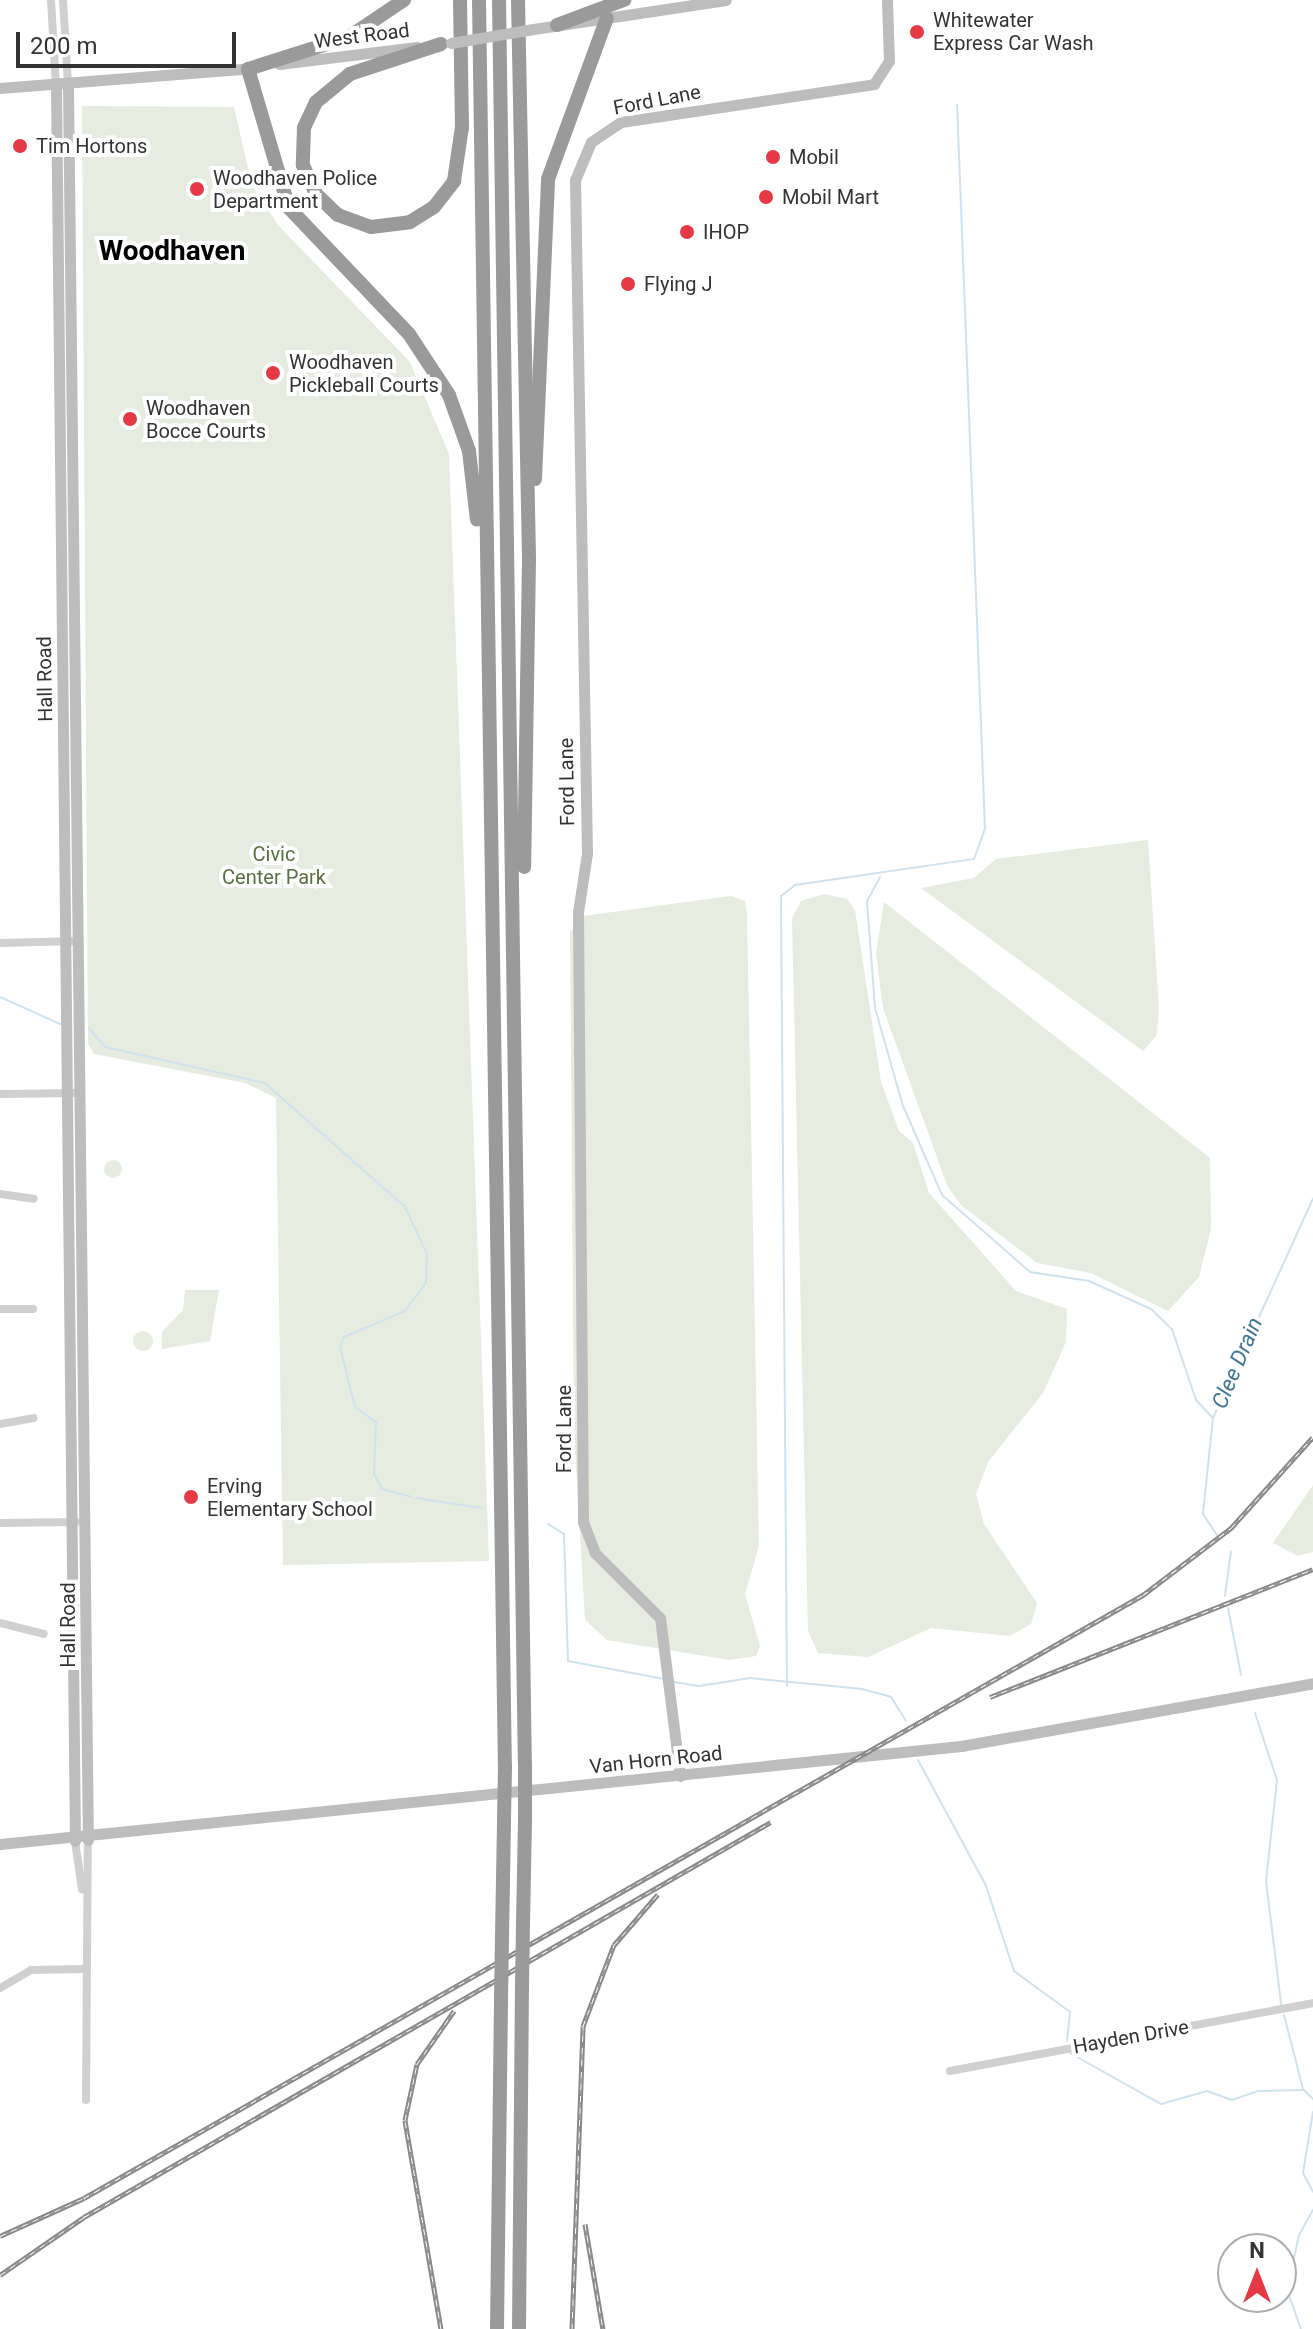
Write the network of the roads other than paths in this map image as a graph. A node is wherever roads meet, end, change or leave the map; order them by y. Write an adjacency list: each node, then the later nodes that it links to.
1 (51, 0): 11 (street, Hall Road)
2 (404, 0): 15 (highway)
3 (460, 0): 14 (highway)
4 (479, 0): 19 (highway)
5 (499, 0): 20 (highway)
6 (518, 0): 18 (highway)
7 (624, 0): 13 (highway)
8 (726, 0): 12 (street, West Road)
9 (887, 0): 36 (street, Ford Lane)
10 (63, 4): 11 (street); 16 (street, Hall Road)
11 (54, 10): 16 (street, Hall Road)
12 (607, 18): 13 (street, West Road); 18 (highway)
13 (557, 25): 14 (street, West Road, bridge)
14 (446, 44): 15 (street, West Road)
15 (248, 69): 16 (street, West Road); 19 (highway)
16 (62, 86): 17 (street, West Road); 21 (street, Hall Road)
17 (0, 88)
18 (529, 559): 20 (highway)
19 (487, 615): 44 (highway, bridge)
20 (517, 933): 45 (highway, bridge)
21 (73, 941): 22 (street); 23 (street, Hall Road)
22 (0, 943)
23 (75, 1093): 24 (street); 31 (street, Hall Road)
24 (0, 1094)
25 (0, 1194): 26 (street)
26 (34, 1199)
27 (0, 1309): 28 (street)
28 (33, 1309)
29 (33, 1418): 30 (street)
30 (0, 1424)
31 (79, 1522): 32 (street); 37 (street, Hall Road)
32 (0, 1523)
33 (0, 1623): 34 (street)
34 (44, 1634)
35 (1313, 1683): 36 (street, Van Horn Road)
36 (680, 1776): 37 (street, Van Horn Road)
37 (81, 1840): 38 (street, Van Horn Road); 39 (street, Hall Road)
38 (0, 1844)
39 (82, 1969): 40 (street); 43 (street, Hall Road)
40 (0, 1988)
41 (1313, 2003): 42 (street, Hayden Drive)
42 (950, 2071)
43 (86, 2100)
44 (497, 2329)
45 (519, 2329)

